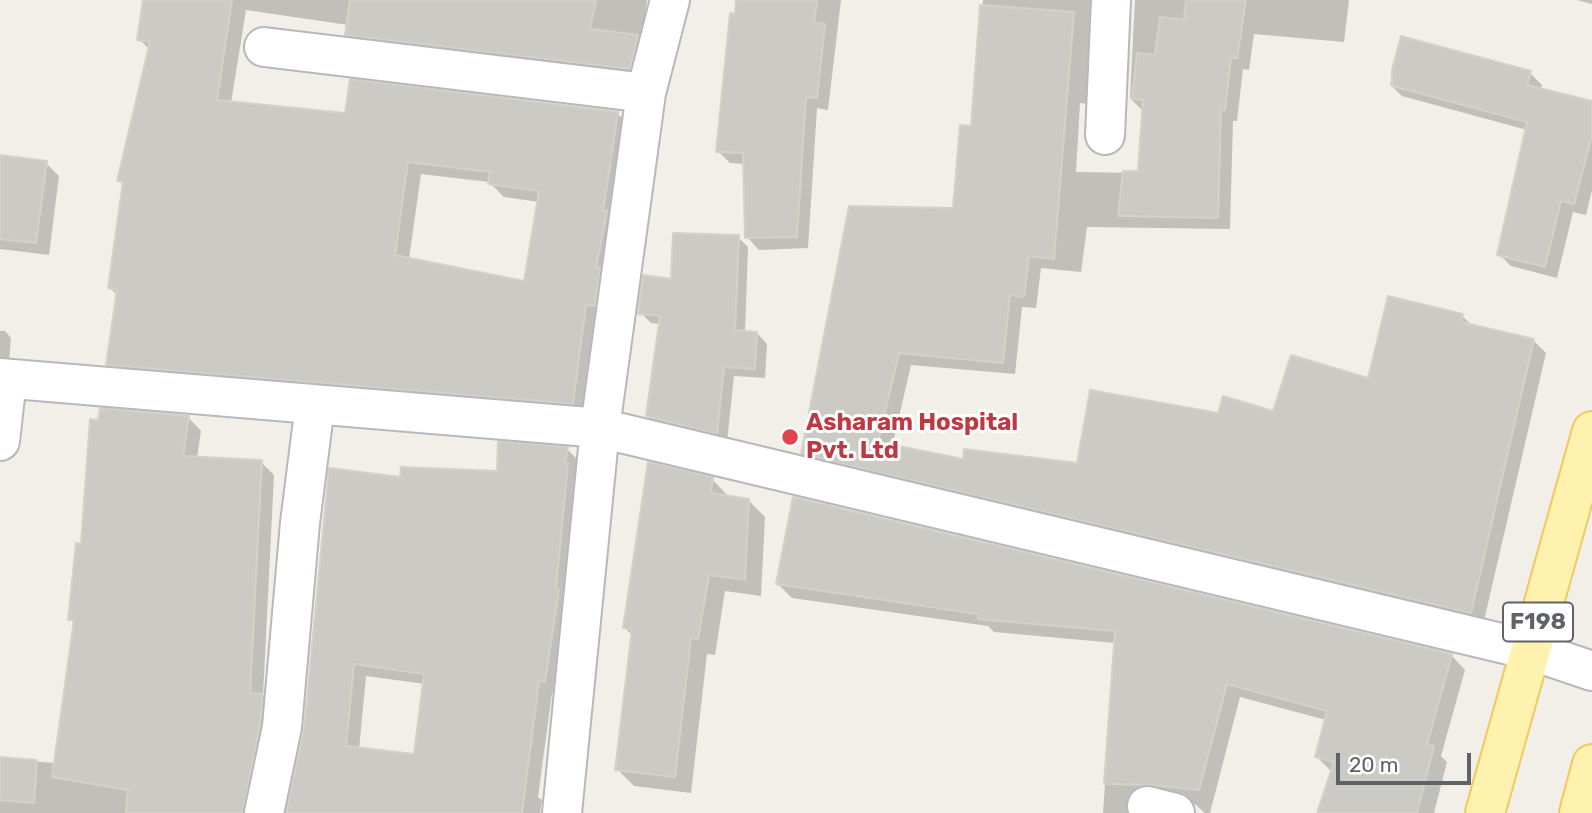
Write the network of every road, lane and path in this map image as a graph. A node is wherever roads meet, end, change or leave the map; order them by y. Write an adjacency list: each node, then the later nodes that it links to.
1 (670, 0): 4 (street)
2 (1111, 0): 5 (street)
3 (264, 47): 4 (street)
4 (646, 93): 8 (street)
5 (1105, 135)
6 (3, 379): 7 (street); 10 (street)
7 (315, 405): 8 (street); 14 (street)
8 (600, 428): 11 (street); 15 (street)
9 (1592, 431): 11 (main road, F198)
10 (0, 441)
11 (1530, 650): 12 (street); 16 (main road, F198)
12 (1592, 671)
13 (1592, 764): 17 (main road)
14 (264, 813)
15 (562, 813)
16 (1485, 813)
17 (1579, 813)

